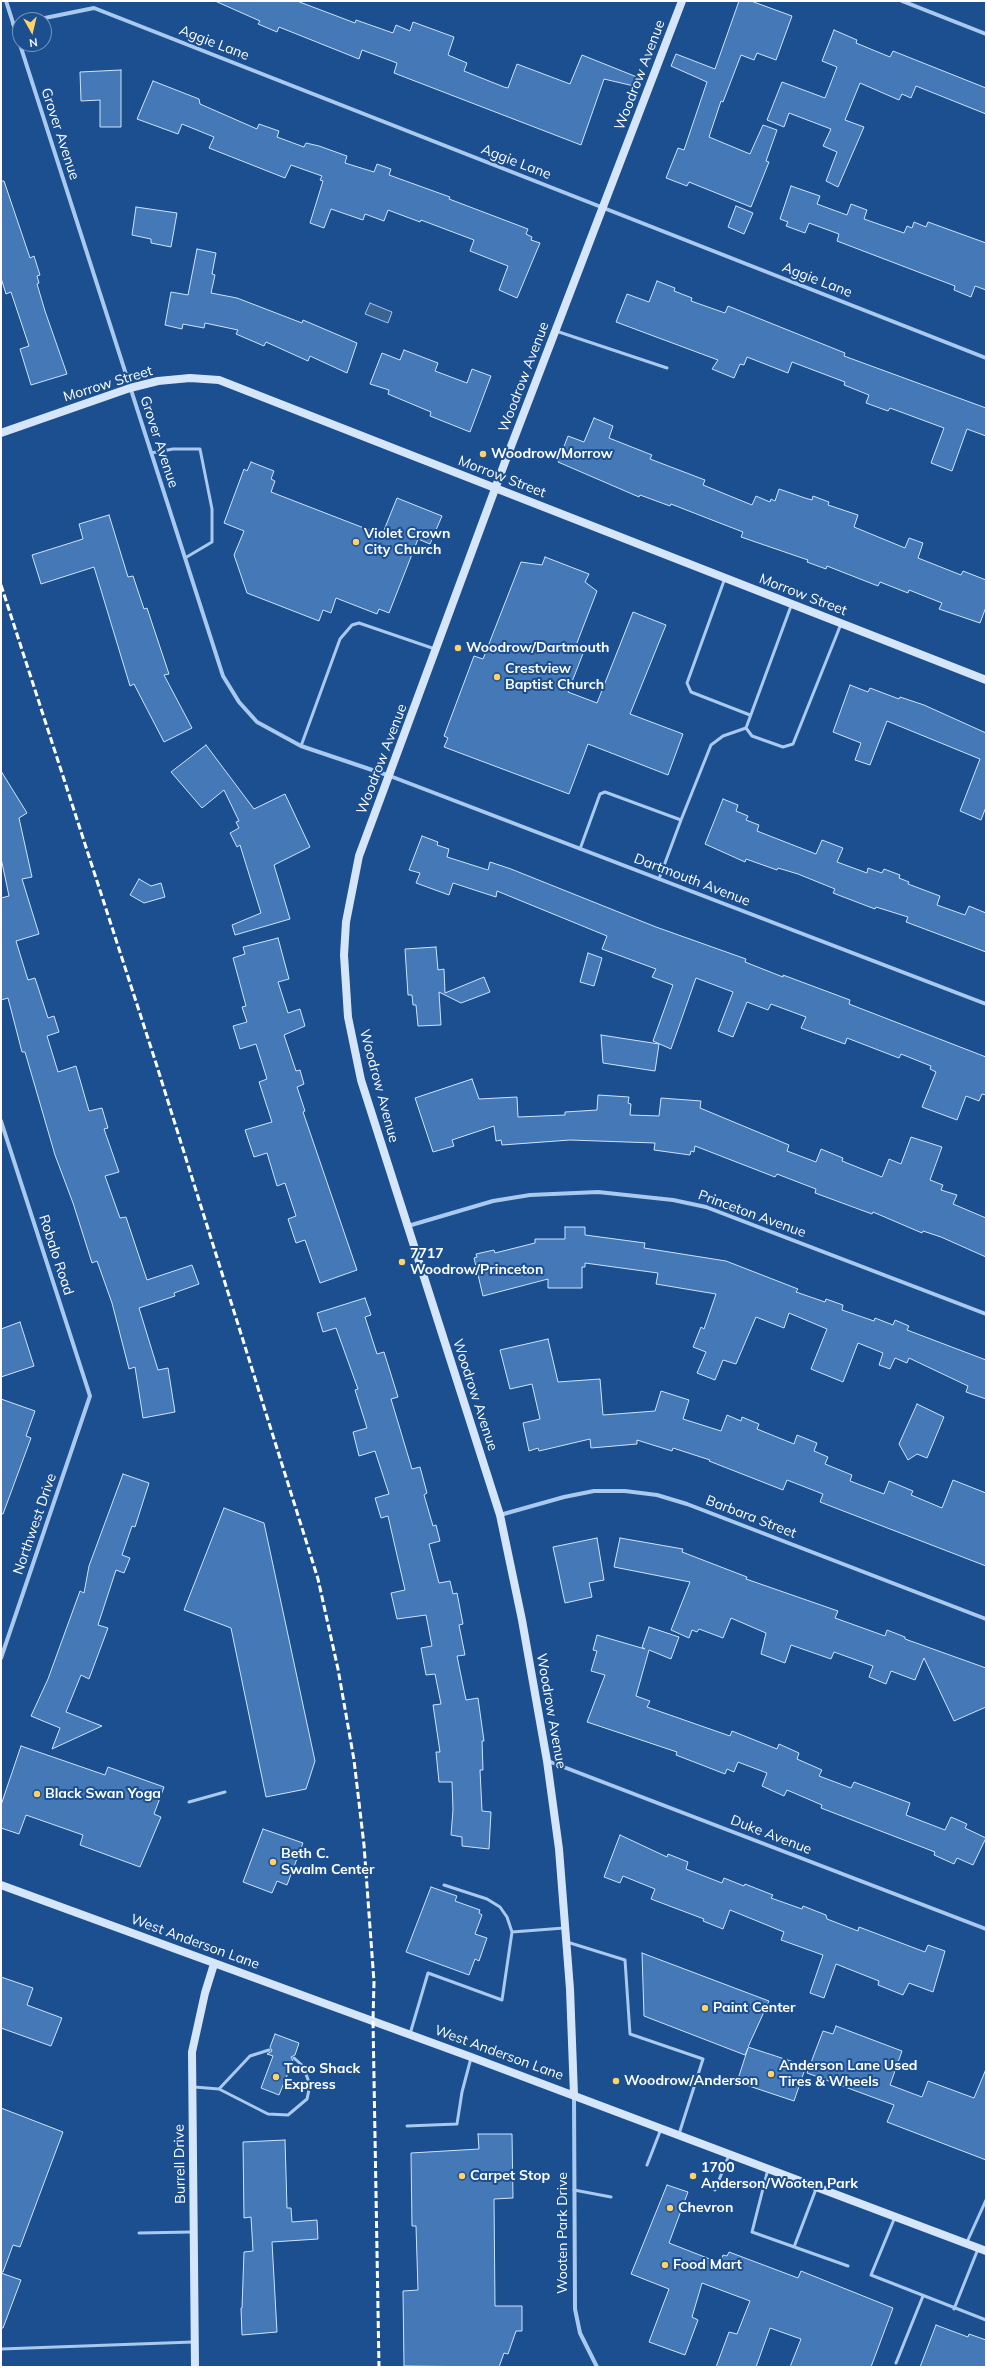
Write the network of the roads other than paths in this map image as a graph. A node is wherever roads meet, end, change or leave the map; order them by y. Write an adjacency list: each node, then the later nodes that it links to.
1 (6, 1): 5 (street, Grover Avenue)
2 (682, 1): 8 (street, Woodrow Avenue)
3 (902, 1): 6 (street)
4 (52, 17): 8 (street, Aggie Lane)
5 (12, 21)
6 (986, 34)
7 (22, 52): 12 (street, Grover Avenue)
8 (604, 208): 9 (street, Woodrow Avenue); 10 (street, Aggie Lane)
9 (556, 331): 11 (lane); 15 (street, Woodrow Avenue)
10 (986, 358)
11 (667, 368)
12 (130, 388): 13 (street, Morrow Street); 14 (street, Grover Avenue); 15 (street, Morrow Street)
13 (1, 432)
14 (151, 453): 16 (street, Grover Avenue); 16 (lane)
15 (496, 489): 17 (street, Morrow Street); 20 (street, Woodrow Avenue)
16 (185, 558): 24 (street, Grover Avenue)
17 (725, 578): 18 (street, Morrow Street); 22 (lane)
18 (791, 604): 19 (street, Morrow Street); 22 (lane)
19 (841, 624): 21 (street, Morrow Street); 23 (lane)
20 (436, 650): 24 (lane); 25 (street, Woodrow Avenue)
21 (986, 680)
22 (750, 715): 23 (lane)
23 (746, 728): 26 (lane)
24 (301, 746): 25 (street, Grover Avenue)
25 (390, 776): 27 (street, Dartmouth Avenue); 31 (street, Woodrow Avenue)
26 (681, 820): 27 (lane); 28 (lane)
27 (580, 849): 28 (street, Dartmouth Avenue)
28 (659, 879): 29 (street, Dartmouth Avenue)
29 (986, 1004)
30 (1, 1121): 33 (street, Robalo Road)
31 (407, 1226): 32 (street, Princeton Avenue); 34 (street, Woodrow Avenue)
32 (986, 1314)
33 (90, 1396): 36 (street, Northwest Drive)
34 (500, 1515): 35 (street, Barbara Street); 37 (street, Woodrow Avenue)
35 (986, 1619)
36 (1, 1658)
37 (547, 1761): 42 (street, Woodrow Avenue); 43 (street, Duke Avenue)
38 (225, 1792): 39 (lane)
39 (190, 1802)
40 (1, 1885): 46 (street, West Anderson Lane)
41 (444, 1885): 44 (lane)
42 (566, 1928): 44 (lane); 45 (street, Woodrow Avenue)
43 (986, 1929)
44 (512, 1932): 47 (lane)
45 (567, 1942): 55 (street, Woodrow Avenue); 58 (lane)
46 (214, 1964): 47 (street, West Anderson Lane); 53 (street, Burrell Drive)
47 (410, 2034): 49 (street, West Anderson Lane)
48 (269, 2050): 54 (lane)
49 (471, 2057): 55 (street, West Anderson Lane); 56 (lane)
50 (294, 2058): 52 (lane)
51 (329, 2084): 52 (lane)
52 (310, 2085): 54 (lane)
53 (192, 2087): 54 (lane); 68 (street, Burrell Drive)
54 (219, 2089)
55 (574, 2095): 57 (street, West Anderson Lane); 63 (street, Wooten Park Drive)
56 (407, 2126)
57 (661, 2129): 58 (street, West Anderson Lane); 60 (lane)
58 (679, 2136): 59 (street, West Anderson Lane)
59 (729, 2155): 61 (street, West Anderson Lane); 64 (lane)
60 (647, 2165)
61 (768, 2169): 62 (street, West Anderson Lane); 71 (lane)
62 (817, 2188): 67 (street, West Anderson Lane); 71 (lane)
63 (574, 2190): 65 (lane); 81 (street, Wooten Park Drive)
64 (715, 2190)
65 (611, 2197)
66 (986, 2200): 70 (lane)
67 (895, 2217): 70 (street, West Anderson Lane); 74 (lane)
68 (194, 2232): 69 (lane); 77 (street, Burrell Drive)
69 (139, 2233)
70 (966, 2244): 72 (street, West Anderson Lane)
71 (794, 2247): 73 (lane)
72 (982, 2250): 75 (lane)
73 (848, 2266)
74 (923, 2296): 75 (lane); 79 (lane)
75 (954, 2308): 76 (lane)
76 (986, 2320)
77 (195, 2342): 78 (lane); 80 (street, Burrell Drive)
78 (1, 2349)
79 (896, 2363)
80 (195, 2367)
81 (597, 2367)

